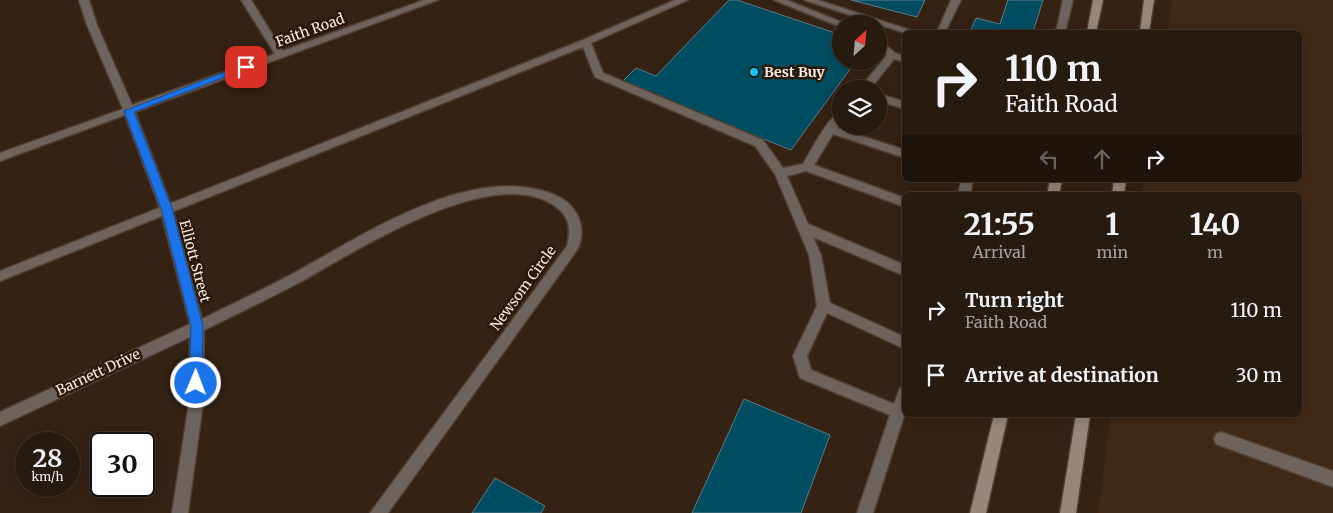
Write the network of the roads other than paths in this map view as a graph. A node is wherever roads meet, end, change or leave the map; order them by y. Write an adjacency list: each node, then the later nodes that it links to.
1 (84, 0): 25 (street, Elliott Street)
2 (246, 0): 19 (street)
3 (433, 0): 19 (street, Faith Road)
4 (683, 0): 17 (street)
5 (779, 0): 11 (street)
6 (810, 0): 12 (street)
7 (956, 0): 13 (street)
8 (1068, 0): 14 (street)
9 (1098, 0): 15 (main road)
10 (1149, 0): 16 (main road)
11 (832, 21)
12 (905, 30)
13 (942, 30)
14 (1060, 30)
15 (1091, 30)
16 (1144, 30)
17 (586, 42): 31 (street); 33 (street)
18 (888, 51): 20 (street)
19 (280, 55): 25 (street, Faith Road)
20 (892, 55): 21 (street); 22 (street)
21 (902, 58)
22 (871, 80)
23 (887, 100): 24 (street)
24 (902, 105)
25 (129, 111): 29 (street, Faith Road); 33 (street, Elliott Street)
26 (832, 127): 27 (street)
27 (830, 129): 28 (street); 30 (street)
28 (902, 153)
29 (0, 158)
30 (807, 167): 31 (street); 32 (street)
31 (780, 173): 34 (street)
32 (902, 202)
33 (166, 208): 36 (street); 38 (street, Elliott Street)
34 (803, 227): 35 (street); 37 (street)
35 (902, 270)
36 (0, 276)
37 (824, 306): 39 (street); 41 (street)
38 (197, 326): 44 (street, Barnett Drive); 47 (street, Elliott Street); 48 (street, Newsom Circle)
39 (902, 342)
40 (902, 401): 41 (street)
41 (898, 412): 49 (street)
42 (1001, 417): 50 (main road)
43 (1083, 417): 51 (main road)
44 (0, 418)
45 (1221, 439): 46 (street)
46 (1333, 479)
47 (180, 513)
48 (378, 513)
49 (865, 513)
50 (978, 513)
51 (1068, 513)

